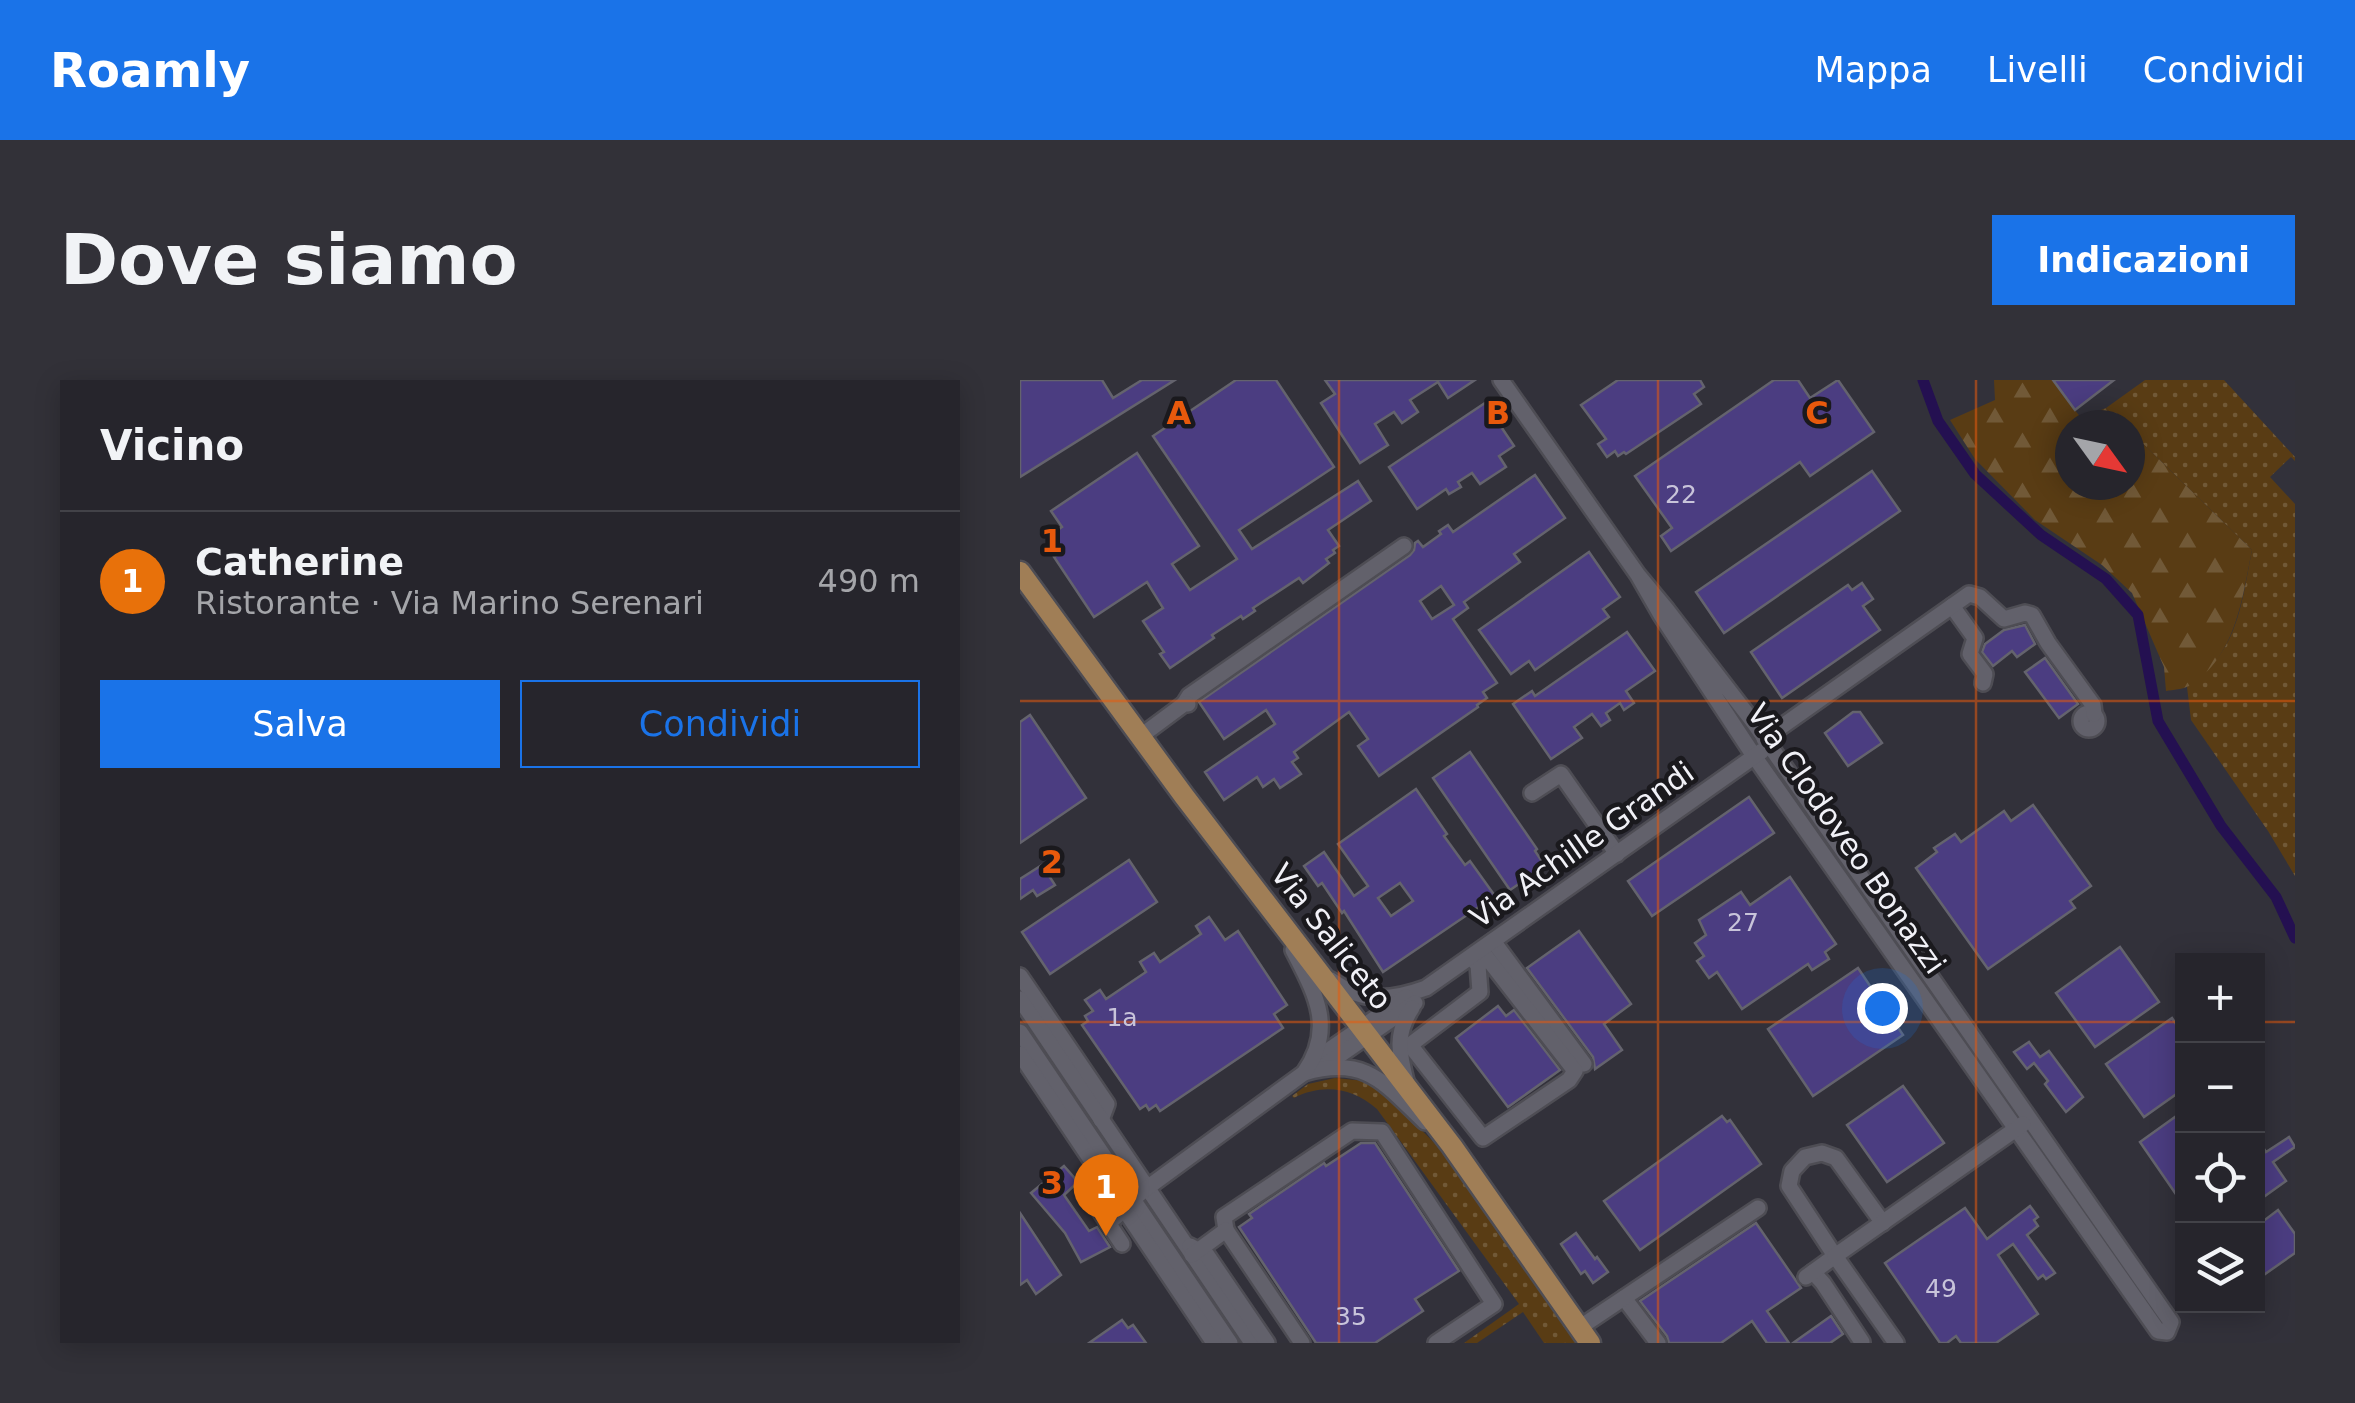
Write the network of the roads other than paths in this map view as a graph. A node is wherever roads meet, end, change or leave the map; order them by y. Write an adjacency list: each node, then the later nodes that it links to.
1 (1501, 380): 4 (street, Via Clodoveo Bonazzi)
2 (1404, 546): 8 (street)
3 (1020, 572): 8 (main road, Via Saliceto)
4 (1638, 576): 9 (street, Via Clodoveo Bonazzi); 10 (street, Via Clodoveo Bonazzi)
5 (1952, 606): 6 (street); 7 (street, Via Clodoveo Bonazzi); 9 (street, Via Clodoveo Bonazzi)
6 (1983, 683)
7 (2094, 714)
8 (1141, 736): 13 (main road, Via Saliceto)
9 (1767, 742): 10 (street, Via Achille Grandi); 27 (street, Via Clodoveo Bonazzi)
10 (1754, 756): 12 (street, Via Achille Grandi); 27 (street, Via Clodoveo Bonazzi)
11 (1532, 794): 12 (street)
12 (1617, 854): 14 (street, Via Achille Grandi)
13 (1276, 915): 15 (main road, Via Saliceto); 24 (street)
14 (1481, 949): 14 (street); 18 (street, Via Achille Grandi); 23 (street)
15 (1320, 972): 18 (street, Via Achille Grandi); 19 (main road, Via Saliceto)
16 (1020, 976): 22 (street)
17 (1020, 999): 22 (street)
18 (1412, 999): 19 (street, Via Achille Grandi); 26 (street)
19 (1366, 1031): 24 (street, Via Achille Grandi); 26 (main road, Via Saliceto)
20 (1020, 1032): 25 (street)
21 (1020, 1054): 25 (street)
22 (1066, 1056): 31 (street)
23 (1584, 1064)
24 (1313, 1067): 29 (street); 31 (street, Via Achille Grandi)
25 (1037, 1069): 28 (street)
26 (1407, 1086): 29 (main road, Via Saliceto)
27 (2023, 1124): 27 (street, Via Clodoveo Bonazzi); 35 (street)
28 (1084, 1139): 30 (street); 32 (street)
29 (1452, 1146): 41 (main road, Via Saliceto)
30 (1099, 1172): 32 (street); 34 (street)
31 (1146, 1188): 32 (street, Via Achille Grandi); 38 (street)
32 (1128, 1204): 34 (street, Via Achille Grandi); 43 (street); 44 (street)
33 (1758, 1208): 40 (street)
34 (1108, 1223): 37 (street)
35 (1882, 1223): 39 (street); 39 (street)
36 (1226, 1230): 38 (street); 47 (street); 48 (street)
37 (1122, 1244)
38 (1192, 1249): 45 (street); 46 (street)
39 (1836, 1256): 42 (street); 50 (street)
40 (1624, 1298): 41 (street); 49 (street)
41 (1584, 1336)
42 (1862, 1342)
43 (1214, 1343)
44 (1230, 1343)
45 (1252, 1343)
46 (1267, 1343)
47 (1302, 1343)
48 (1436, 1343)
49 (1658, 1343)
50 (1896, 1343)

